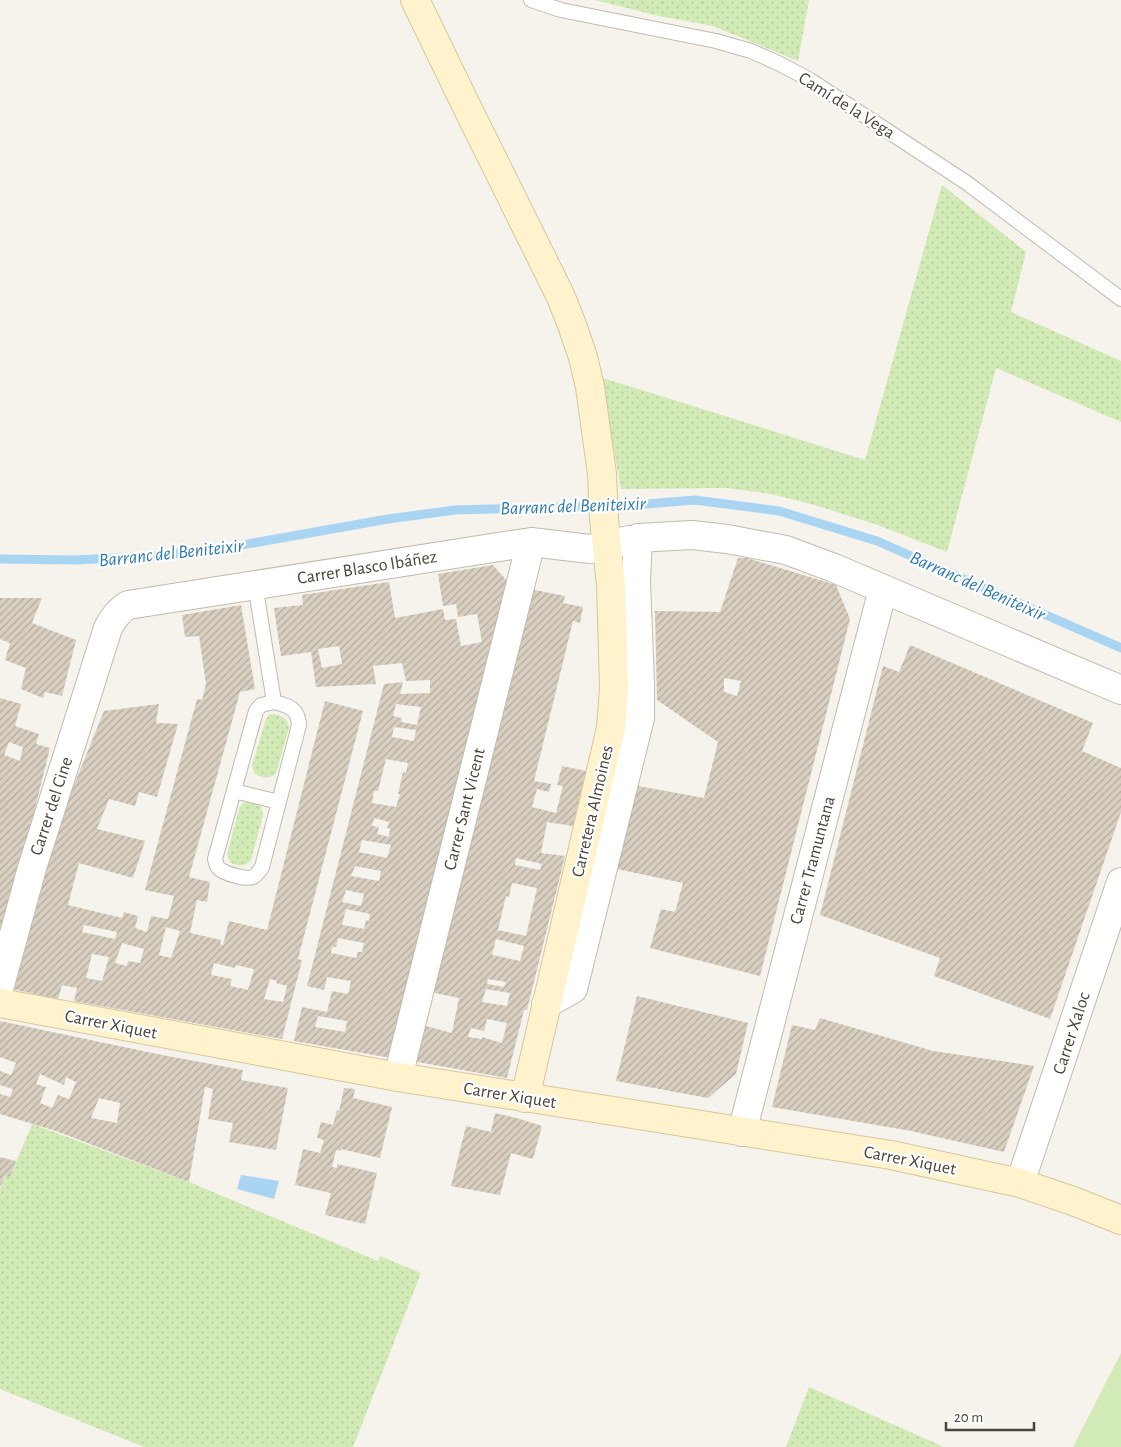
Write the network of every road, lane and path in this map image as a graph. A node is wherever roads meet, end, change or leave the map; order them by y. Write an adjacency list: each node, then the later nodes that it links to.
1 (415, 0): 4 (street, Carretera Almoines)
2 (531, 0): 3 (lane, Camí de la Vega)
3 (1121, 299)
4 (606, 532): 5 (street, Carrer Blasco Ibáñez); 6 (street, Carrer Blasco Ibáñez); 17 (street, Carretera Almoines)
5 (638, 538): 8 (street, Carrer Blasco Ibáñez); 17 (street)
6 (531, 542): 7 (street, Carrer Blasco Ibáñez); 18 (street, Carrer Sant Vicent)
7 (255, 584): 9 (street, Carrer Blasco Ibáñez); 11 (lane)
8 (883, 589): 10 (street, Carrer Blasco Ibáñez); 20 (street, Carrer Tramuntana)
9 (108, 628): 15 (street, Carrer del Cine)
10 (1121, 690)
11 (274, 702): 12 (lane); 13 (lane)
12 (234, 791): 13 (lane); 13 (lane)
13 (278, 802)
14 (1121, 882): 21 (street, Carrer Xaloc)
15 (0, 985)
16 (0, 1003): 18 (street, Carrer Xiquet)
17 (546, 1004): 19 (street, Carretera Almoines)
18 (398, 1077): 19 (street, Carrer Xiquet)
19 (525, 1098): 20 (street, Carrer Xiquet)
20 (742, 1132): 21 (street, Carrer Xiquet)
21 (1020, 1183): 22 (street, Carrer Xiquet)
22 (1121, 1220)

